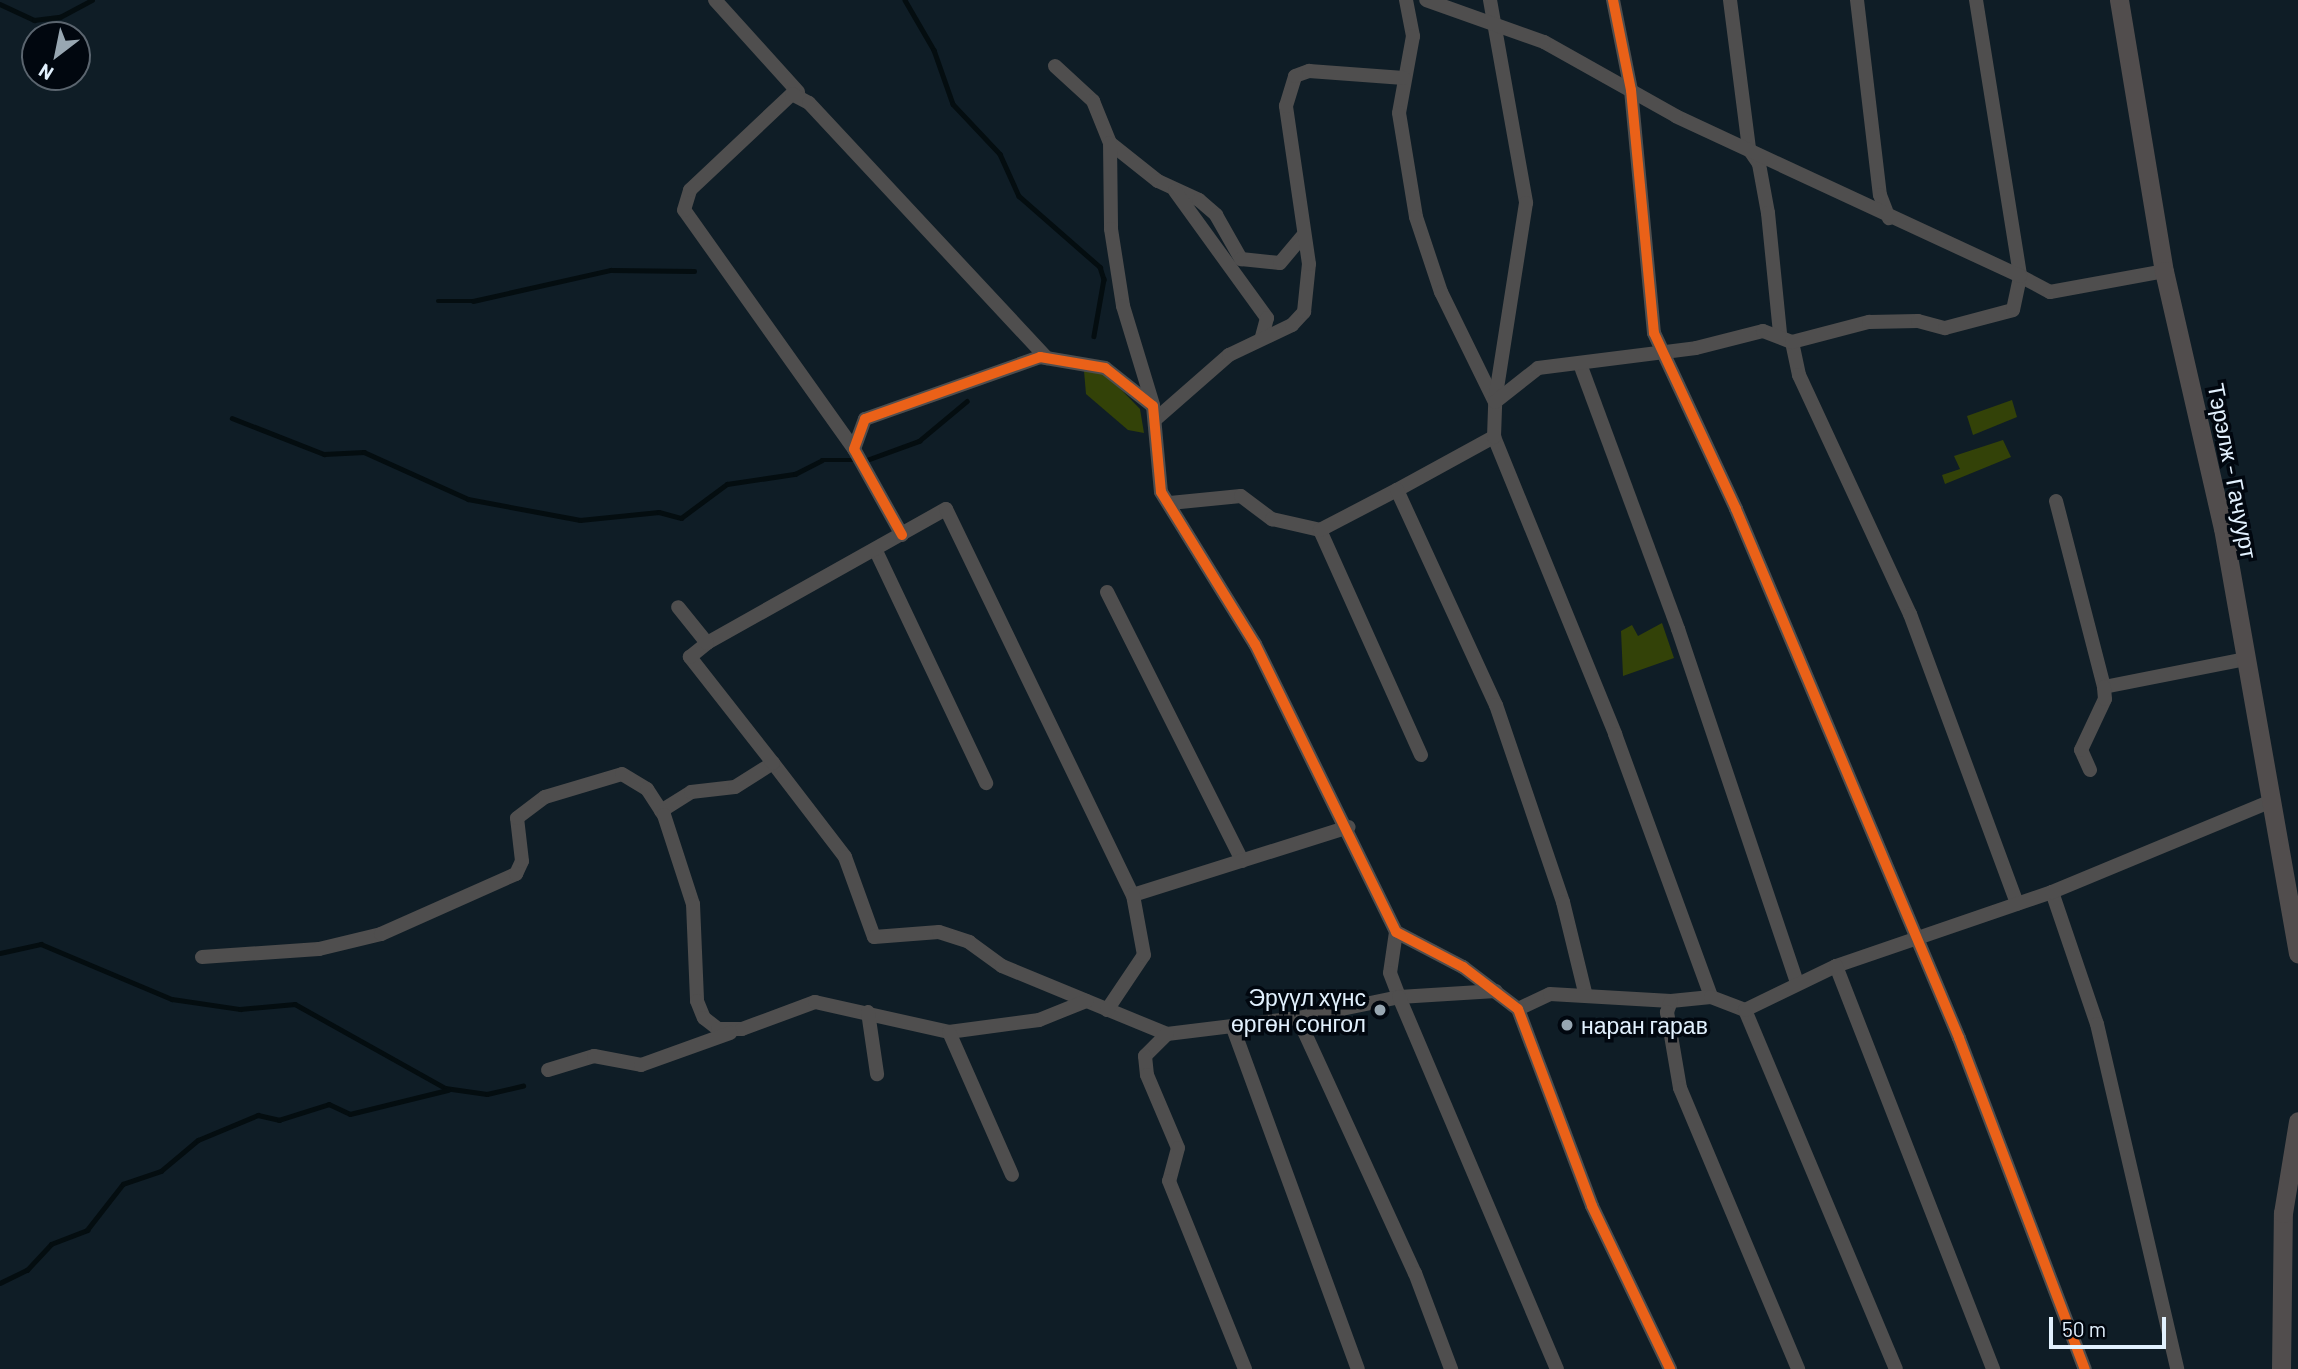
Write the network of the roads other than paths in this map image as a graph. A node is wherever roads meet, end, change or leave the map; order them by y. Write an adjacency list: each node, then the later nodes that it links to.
1 (715, 0): 14 (street)
2 (1406, 0): 12 (street)
3 (1426, 0): 10 (street)
4 (1490, 0): 10 (street)
5 (1613, 0): 13 (street)
6 (1730, 0): 16 (street)
7 (1857, 0): 18 (street)
8 (1976, 0): 21 (street)
9 (2119, 0): 20 (main road, Тэрэлж - Гачуурт)
10 (1500, 28): 13 (street); 27 (street)
11 (1055, 66): 15 (street)
12 (1404, 78): 19 (street); 27 (street)
13 (1631, 90): 16 (street); 24 (street)
14 (798, 92): 25 (street); 30 (street)
15 (1110, 143): 17 (street); 28 (street)
16 (1749, 149): 18 (street); 23 (street)
17 (1174, 190): 19 (street); 22 (street)
18 (1889, 218): 21 (street)
19 (1303, 236): 22 (street)
20 (2164, 271): 21 (street); 40 (main road, Тэрэлж - Гачуурт)
21 (2020, 276): 23 (street)
22 (1262, 337): 28 (street)
23 (1786, 338): 24 (street); 52 (street)
24 (1660, 349): 26 (street); 54 (street)
25 (1047, 358): 28 (street); 30 (street)
26 (1580, 364): 27 (street); 58 (street)
27 (1495, 402): 29 (street)
28 (1155, 412): 33 (street)
29 (1494, 437): 31 (street); 62 (street)
30 (854, 449): 35 (street)
31 (1397, 489): 34 (street); 60 (street)
32 (2056, 501): 41 (street)
33 (1170, 503): 34 (street); 48 (street)
34 (1320, 530): 42 (street)
35 (902, 535): 36 (street); 51 (street)
36 (876, 551): 39 (street); 45 (street)
37 (1107, 592): 49 (street)
38 (678, 607): 39 (street)
39 (707, 643): 43 (street)
40 (2246, 659): 41 (street); 46 (main road, Тэрэлж - Гачуурт)
41 (2104, 687): 44 (street)
42 (1421, 755)
43 (773, 763): 47 (street); 63 (street)
44 (2090, 770)
45 (986, 783)
46 (2269, 802): 50 (street); 55 (main road, Тэрэлж - Гачуурт)
47 (661, 811): 56 (street); 71 (street)
48 (1349, 827): 49 (street); 53 (street)
49 (1242, 860): 51 (street)
50 (2052, 892): 52 (street); 87 (street)
51 (1133, 895): 66 (street)
52 (2017, 904): 54 (street)
53 (1395, 932): 59 (street); 61 (street)
54 (1912, 939): 57 (street); 86 (street)
55 (2298, 953)
56 (202, 957)
57 (1836, 966): 58 (street); 85 (street)
58 (1797, 983): 67 (street)
59 (1496, 990): 61 (street); 65 (street)
60 (1585, 992): 64 (street); 65 (street)
61 (1399, 997): 69 (street); 81 (street)
62 (1711, 997): 64 (street); 67 (street)
63 (1086, 1001): 66 (street); 72 (street)
64 (1671, 1001): 83 (street)
65 (1518, 1009): 82 (street)
66 (1107, 1010): 73 (street)
67 (1745, 1010): 84 (street)
68 (869, 1012): 71 (street); 72 (street); 75 (street)
69 (1298, 1018): 70 (street); 80 (street)
70 (1233, 1028): 73 (street); 79 (street)
71 (742, 1029): 74 (street)
72 (949, 1032): 77 (street)
73 (1167, 1034): 78 (street)
74 (548, 1070)
75 (877, 1074)
76 (2298, 1121): 88 (main road)
77 (1012, 1175)
78 (1243, 1369)
79 (1358, 1369)
80 (1451, 1369)
81 (1557, 1369)
82 (1670, 1369)
83 (1798, 1369)
84 (1896, 1369)
85 (1993, 1369)
86 (2085, 1369)
87 (2177, 1369)
88 (2281, 1369)

